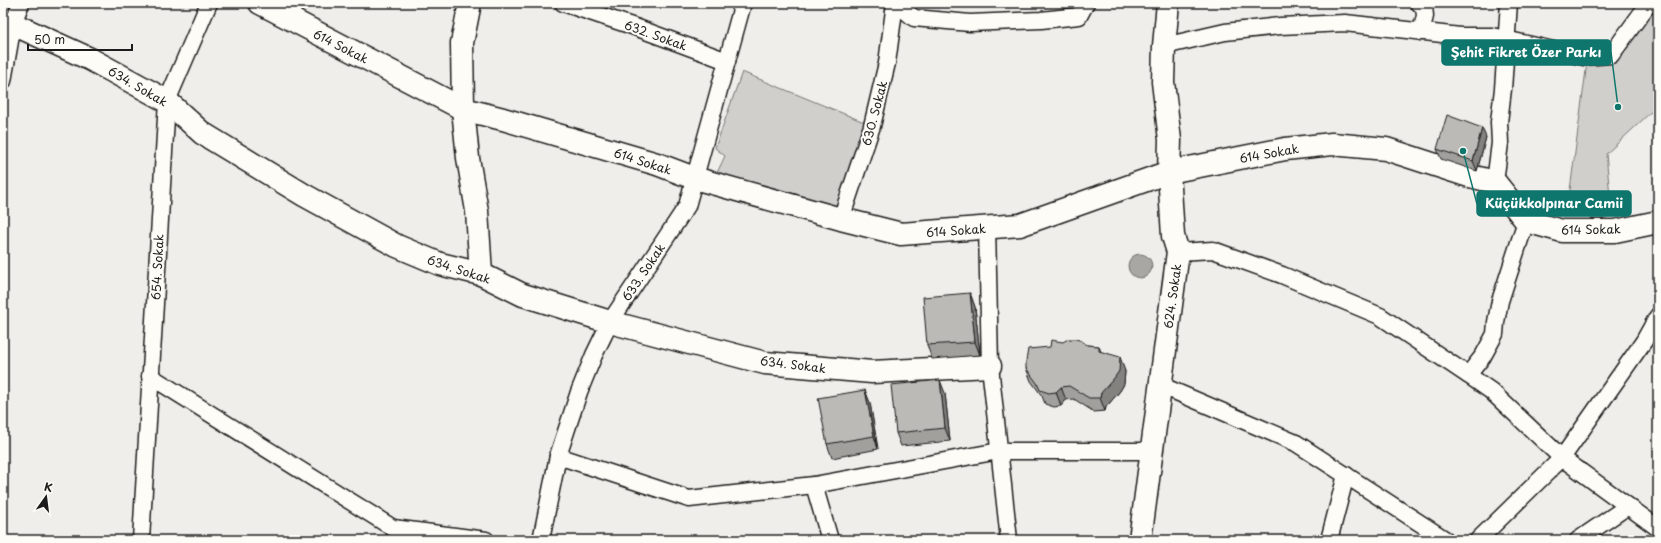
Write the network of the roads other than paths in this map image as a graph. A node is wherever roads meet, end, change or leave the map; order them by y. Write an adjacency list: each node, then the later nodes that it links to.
1 (21, 3): 14 (street)
2 (209, 3): 20 (street, 654. Sokak)
3 (260, 3): 13 (street, 614 Sokak)
4 (470, 3): 21 (street)
5 (563, 3): 18 (street, 632. Sokak)
6 (743, 3): 18 (street, 633. Sokak)
7 (896, 3): 8 (street); 25 (street, 630. Sokak)
8 (1086, 3)
9 (1168, 3): 17 (street, 624. Sokak)
10 (1419, 3): 15 (street)
11 (1509, 3): 16 (street)
12 (1649, 3): 16 (street)
13 (292, 11): 21 (street, 614 Sokak)
14 (8, 23): 19 (street); 20 (street, 634. Sokak)
15 (1422, 32): 16 (street); 17 (street)
16 (1507, 39): 24 (street)
17 (1164, 46): 22 (street, 624. Sokak)
18 (727, 61): 23 (street, 633. Sokak)
19 (3, 81)
20 (167, 101): 30 (street, 634. Sokak); 35 (street, 654. Sokak)
21 (463, 109): 23 (street, 614 Sokak); 30 (street)
22 (1169, 172): 24 (street, 614 Sokak); 28 (street, 614 Sokak); 29 (street, 624. Sokak)
23 (694, 178): 25 (street, 614 Sokak); 32 (street, 633. Sokak)
24 (1495, 182): 26 (street)
25 (841, 219): 28 (street, 614 Sokak)
26 (1526, 221): 27 (street, 614 Sokak); 34 (street)
27 (1658, 222)
28 (987, 227): 33 (street)
29 (1178, 252): 34 (street); 36 (street, 624. Sokak)
30 (481, 274): 32 (street, 634. Sokak)
31 (1658, 316): 40 (street)
32 (610, 322): 33 (street, 634. Sokak); 39 (street, 633. Sokak)
33 (990, 366): 37 (street)
34 (1468, 375): 40 (street)
35 (150, 376): 45 (street, 654. Sokak); 46 (street)
36 (1160, 385): 38 (street, 624. Sokak); 41 (street)
37 (999, 451): 38 (street); 42 (street); 49 (street)
38 (1151, 451): 50 (street, 624. Sokak)
39 (558, 456): 42 (street); 47 (street, 633. Sokak)
40 (1562, 458): 43 (street); 53 (street)
41 (1346, 475): 51 (street); 52 (street)
42 (814, 485): 48 (street)
43 (1628, 506): 44 (street); 54 (street)
44 (1658, 528)
45 (141, 540)
46 (486, 540)
47 (541, 540)
48 (830, 540)
49 (1009, 540)
50 (1140, 540)
51 (1329, 540)
52 (1446, 540)
53 (1478, 540)
54 (1578, 540)

